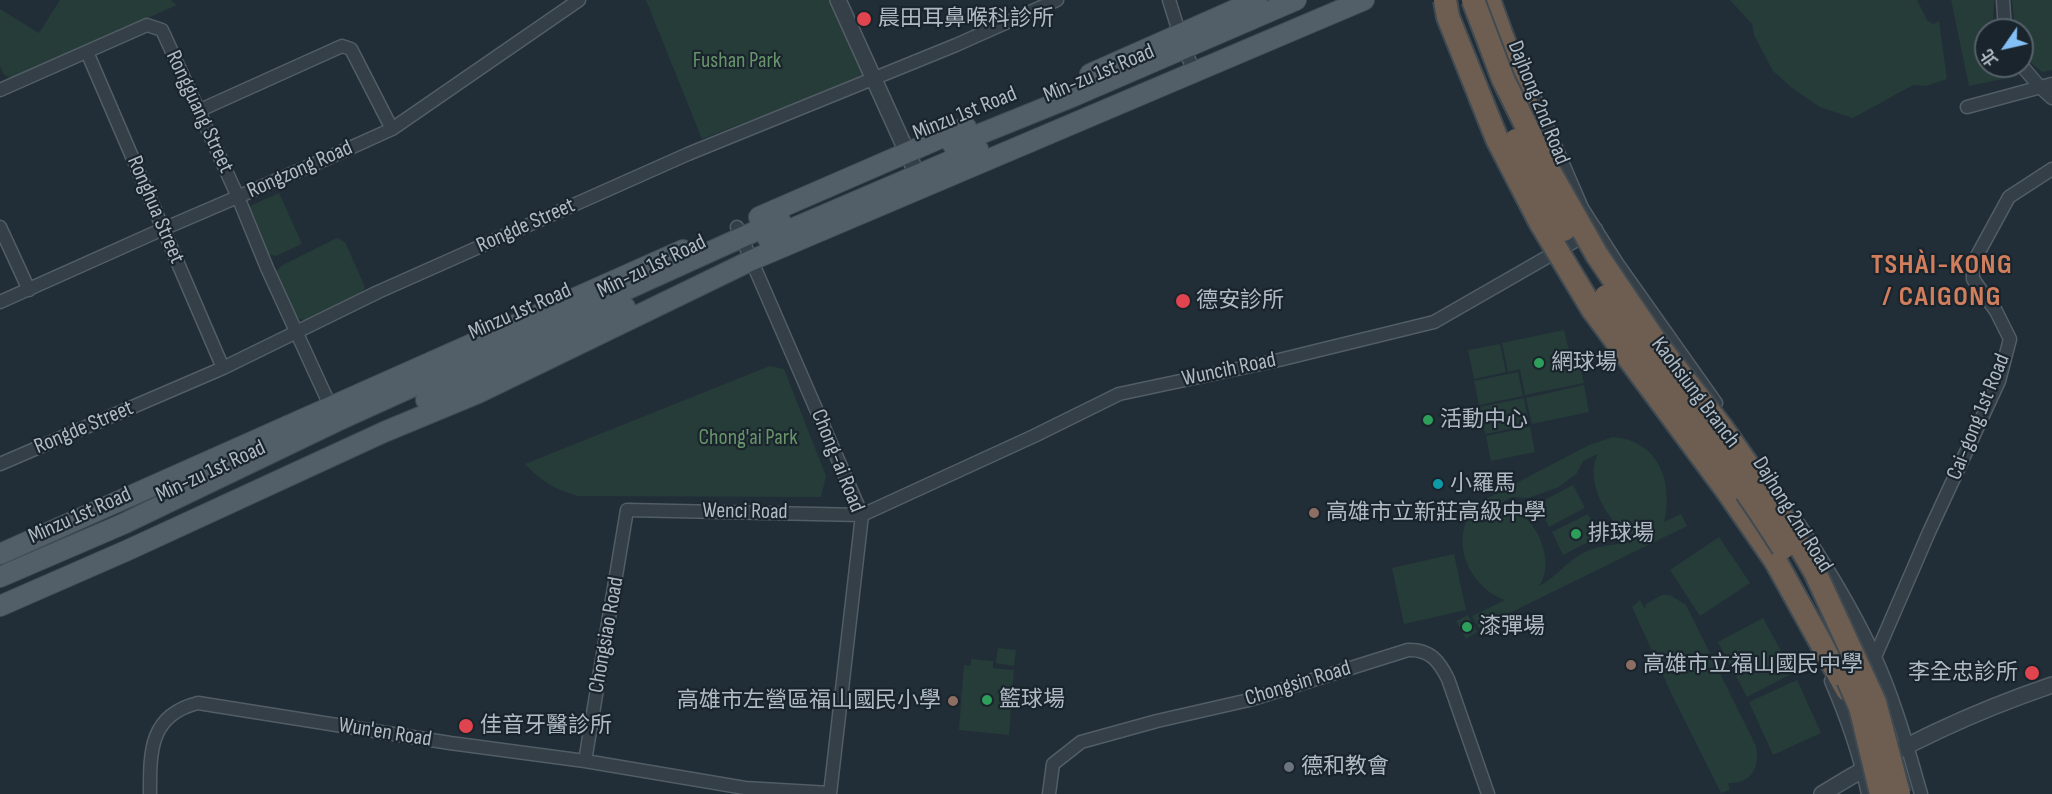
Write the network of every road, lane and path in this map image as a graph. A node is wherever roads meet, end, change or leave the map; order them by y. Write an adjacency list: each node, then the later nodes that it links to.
1 (579, 0): 27 (street, Rongzong Road)
2 (838, 0): 19 (street)
3 (1057, 0): 19 (street, Rongde Street)
4 (1169, 0): 18 (street)
5 (1257, 0): 18 (main road, Minzu 1st Road)
6 (1296, 0): 18 (main road, Minzu 1st Road)
7 (1331, 0): 18 (main road, Min-zu 1st Road)
8 (1364, 0): 18 (main road, Minzu 1st Road)
9 (1438, 0): 32 (street, Dajhong 2nd Road)
10 (1445, 0): 54 (highway, bridge)
11 (1458, 0): 64 (highway, Kaohsiung Branch, bridge)
12 (1473, 0): 28 (highway, Kaohsiung Branch, bridge)
13 (1489, 0): 28 (highway, bridge)
14 (1498, 0): 35 (street, Dajhong 2nd Road)
15 (2003, 0): 16 (street)
16 (2004, 18)
17 (87, 52): 23 (street, Rongguang Street); 26 (street, Rongguang Street); 34 (street, Ronghua Street)
18 (1187, 54): 29 (main road, Min-zu 1st Road); 29 (main road, Minzu 1st Road)
19 (874, 78): 29 (street); 41 (street, Rongde Street)
20 (2032, 78): 22 (street)
21 (2052, 84): 22 (street)
22 (2039, 86): 24 (street); 25 (street)
23 (0, 90)
24 (2052, 98)
25 (1967, 107)
26 (198, 111): 27 (street); 31 (street, Rongguang Street)
27 (392, 129): 31 (street, Rongzong Road)
28 (1542, 158): 48 (highway, Kaohsiung Branch, bridge)
29 (915, 168): 36 (main road, Min-zu 1st Road)
30 (2052, 169): 52 (street, Cai-gong 1st Road)
31 (238, 197): 34 (street, Rongzong Road); 41 (street, Rongguang Street)
32 (1526, 197): 37 (street, Dajhong 2nd Road); 38 (street, Dajhong 2nd Road)
33 (0, 227): 39 (street)
34 (163, 229): 39 (street, Rongzong Road); 42 (street, Ronghua Street)
35 (1596, 230): 37 (street, Wuncih Road); 52 (street, Dajhong 2nd Road)
36 (744, 243): 43 (main road, Minzu 1st Road); 46 (street, Chong-ai Road); 50 (main road, Min-zu 1st Road); 51 (main road, Min-zu 1st Road)
37 (1563, 248): 38 (street, Wuncih Road); 54 (street, Dajhong 2nd Road)
38 (1552, 255): 46 (street, Wuncih Road); 57 (street, Dajhong 2nd Road)
39 (29, 290): 40 (street, Rongzong Road)
40 (0, 302)
41 (296, 332): 42 (street, Rongde Street); 43 (street, Rongguang Street)
42 (223, 368): 44 (street, Rongde Street)
43 (334, 414): 47 (main road, Minzu 1st Road); 49 (main road, Minzu 1st Road)
44 (0, 464)
45 (627, 510): 46 (street, Wenci Road); 56 (street, Chongsiao Road)
46 (862, 515): 58 (street, Chong-ai Road)
47 (0, 554)
48 (1815, 572): 65 (highway, Kaohsiung Branch, bridge); 66 (highway, bridge)
49 (0, 577)
50 (0, 593)
51 (0, 606)
52 (1875, 657): 55 (street, Dajhong 2nd Road)
53 (2052, 685): 55 (street)
54 (1847, 690): 57 (street, Dajhong 2nd Road)
55 (1906, 745): 57 (street); 67 (street, Dajhong 2nd Road)
56 (585, 761): 58 (street, Wun'en Road); 59 (street, Wun'en Road)
57 (1863, 769): 62 (street); 63 (street, Dajhong 2nd Road)
58 (830, 793)
59 (150, 794)
60 (1049, 794): 61 (street, Chongsin Road)
61 (1488, 794)
62 (1822, 794)
63 (1868, 794)
64 (1881, 794)
65 (1899, 794)
66 (1907, 794)
67 (1921, 794)

